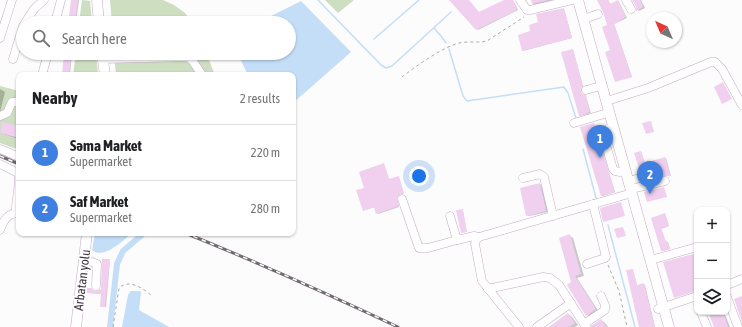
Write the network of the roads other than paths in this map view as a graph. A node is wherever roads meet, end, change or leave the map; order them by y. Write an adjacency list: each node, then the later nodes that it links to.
1 (12, 0): 15 (street)
2 (44, 0): 11 (street)
3 (61, 0): 12 (street)
4 (97, 0): 13 (main road)
5 (520, 0): 6 (street)
6 (572, 0): 24 (main road)
7 (578, 0): 14 (main road)
8 (626, 0): 9 (street)
9 (631, 9)
10 (598, 14): 14 (street)
11 (29, 16)
12 (57, 16)
13 (98, 16)
14 (584, 19): 26 (main road)
15 (0, 38)
16 (16, 49): 17 (street)
17 (13, 59)
18 (46, 60): 21 (street)
19 (103, 60): 22 (main road)
20 (192, 60): 23 (street)
21 (43, 72)
22 (105, 72)
23 (200, 72)
24 (597, 87): 25 (street); 29 (main road)
25 (586, 90)
26 (607, 100): 28 (street); 39 (main road)
27 (16, 102): 30 (street)
28 (742, 105)
29 (604, 114): 31 (street); 39 (main road)
30 (0, 116)
31 (574, 123)
32 (0, 149): 33 (street)
33 (16, 156)
34 (0, 164): 35 (street)
35 (16, 172)
36 (643, 177): 39 (street)
37 (523, 178): 46 (street)
38 (665, 181): 39 (street)
39 (630, 190): 42 (street); 53 (main road); 63 (main road)
40 (16, 199): 43 (street)
41 (402, 199): 50 (street)
42 (593, 204): 46 (street); 54 (street)
43 (16, 210)
44 (16, 214): 47 (street)
45 (450, 216): 50 (street)
46 (553, 216): 49 (street)
47 (0, 230)
48 (87, 236): 52 (main road, Arbatan yolu)
49 (479, 237): 50 (street); 58 (street)
50 (457, 240)
51 (694, 248): 53 (street)
52 (84, 259): 57 (street); 66 (main road, Arbatan yolu)
53 (651, 260): 63 (main road)
54 (587, 264)
55 (742, 279): 56 (street)
56 (730, 284)
57 (96, 286)
58 (488, 289): 61 (street); 67 (street)
59 (602, 296): 65 (street)
60 (694, 300): 63 (street)
61 (571, 303): 65 (street); 68 (street)
62 (730, 305): 72 (street)
63 (661, 308): 69 (main road); 70 (main road)
64 (702, 315): 71 (street)
65 (585, 325)
66 (76, 327)
67 (519, 327)
68 (537, 327)
69 (664, 327)
70 (669, 327)
71 (707, 327)
72 (738, 327)

